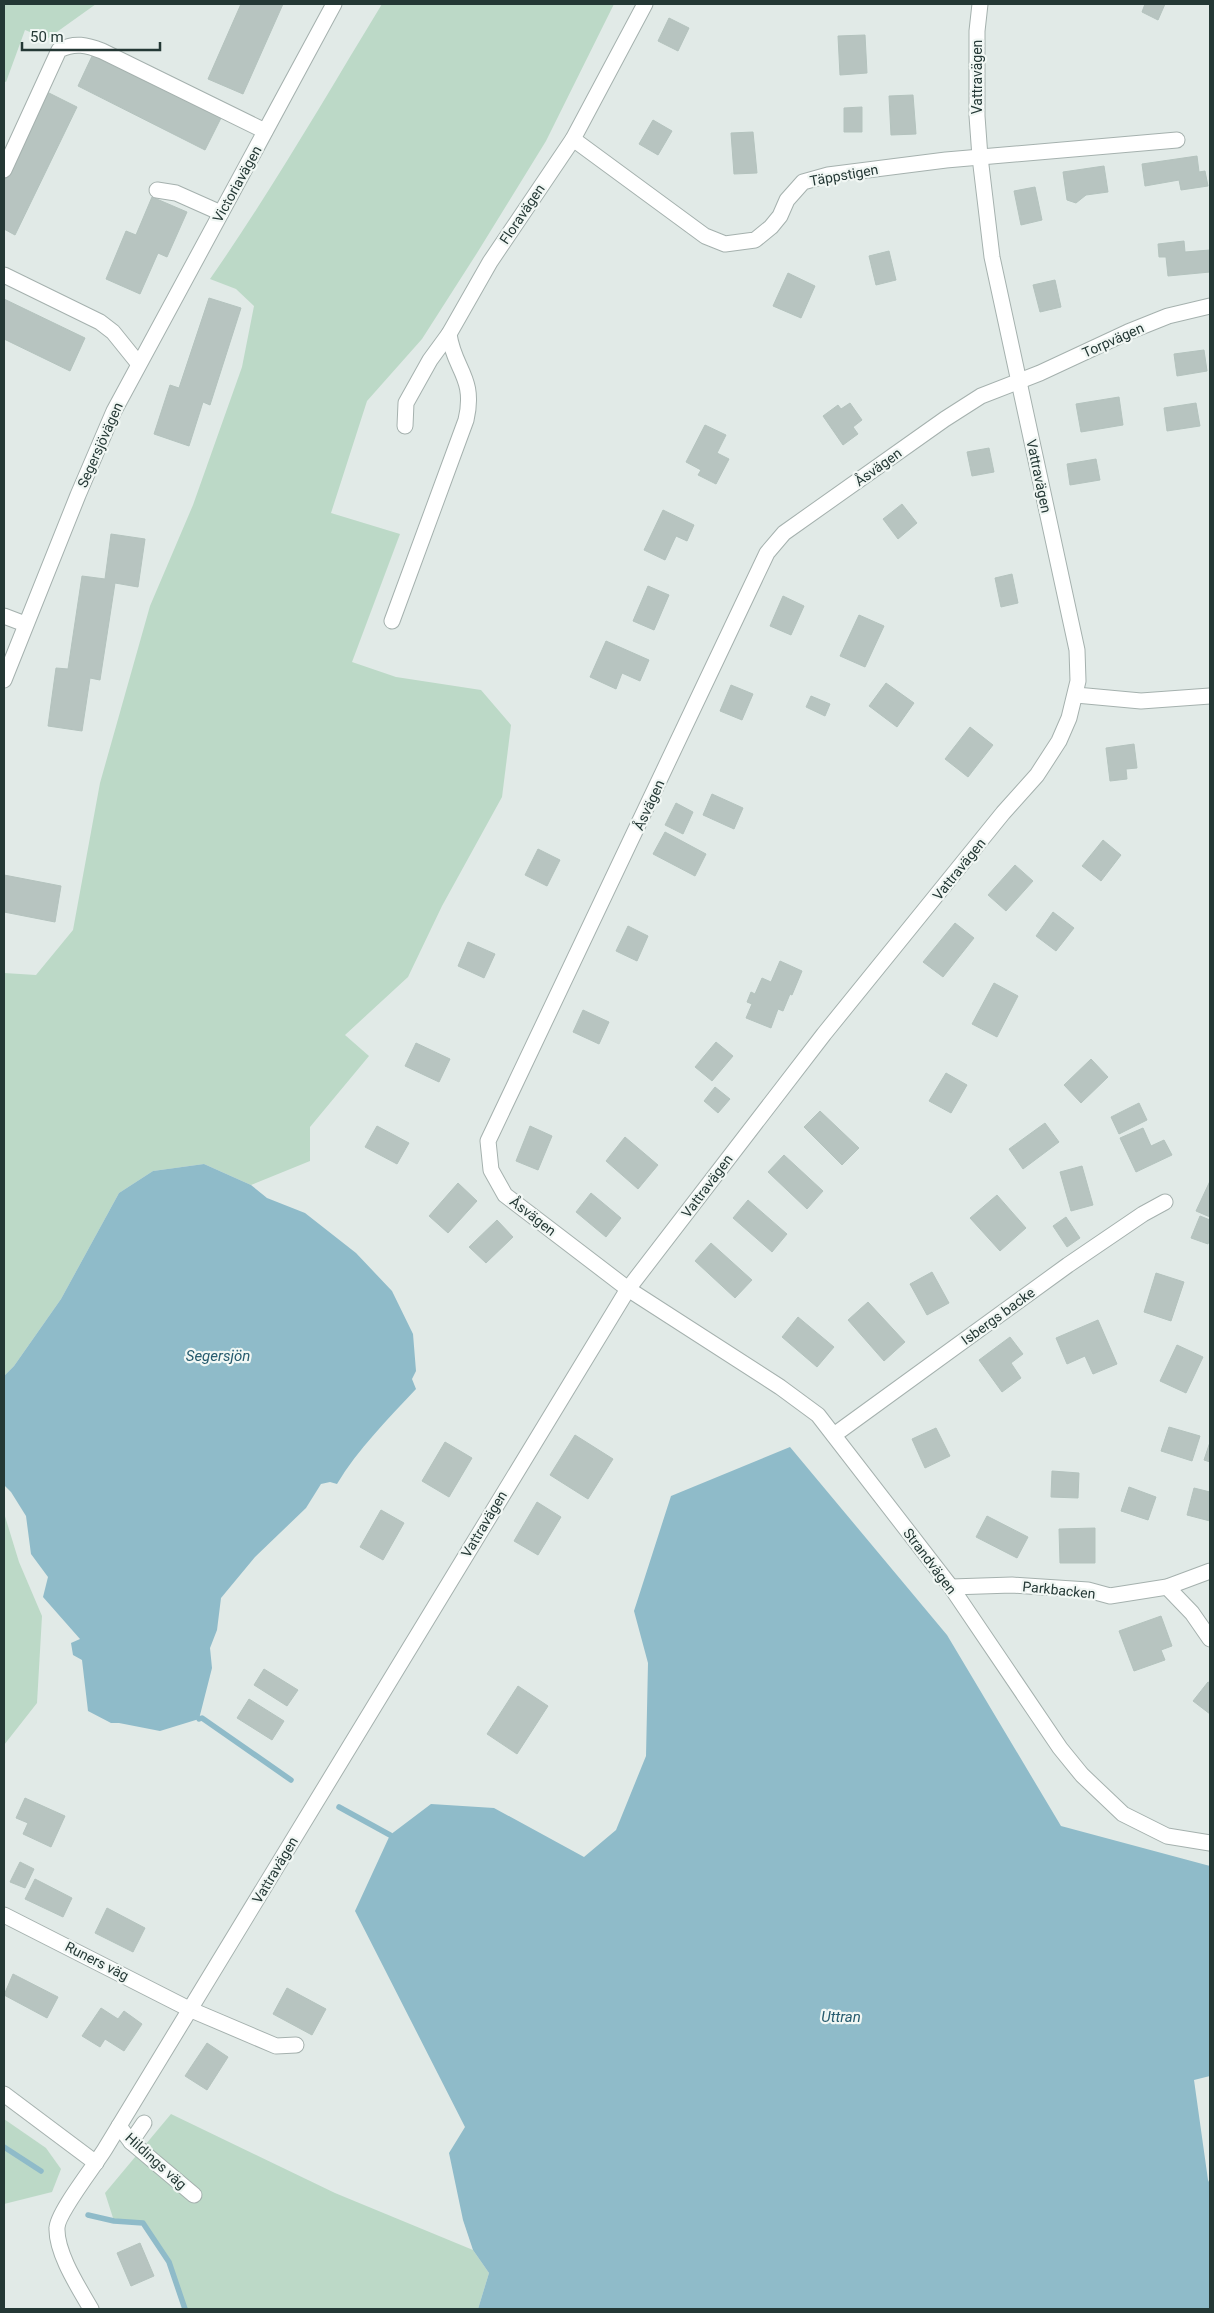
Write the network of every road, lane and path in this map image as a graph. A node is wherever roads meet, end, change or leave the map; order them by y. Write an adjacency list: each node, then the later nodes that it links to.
1 (334, 4): 4 (street, Victoriavägen)
2 (645, 4): 5 (street, Floravägen)
3 (980, 4): 7 (street, Vattravägen)
4 (265, 131): 8 (street); 10 (street, Victoriavägen)
5 (573, 139): 7 (street, Täppstigen); 13 (street, Floravägen)
6 (1176, 140): 7 (street, Täppstigen)
7 (980, 158): 15 (street, Vattravägen)
8 (4, 170)
9 (158, 190): 10 (street)
10 (221, 212): 14 (street, Victoriavägen)
11 (4, 275): 14 (street)
12 (1210, 306): 15 (street, Torpvägen)
13 (449, 334): 16 (street, Floravägen); 18 (street)
14 (138, 363): 19 (street, Segersjövägen)
15 (1019, 382): 21 (street, Vattravägen); 24 (street, Åsvägen)
16 (405, 426)
17 (4, 616): 19 (street)
18 (392, 621)
19 (25, 624): 20 (street, Segersjövägen)
20 (4, 680)
21 (1076, 695): 22 (street); 24 (street, Vattravägen)
22 (1210, 696)
23 (1165, 1202): 25 (street, Isbergs backe)
24 (628, 1289): 25 (street, Strandvägen); 32 (street, Vattravägen)
25 (834, 1435): 27 (street, Strandvägen)
26 (1210, 1571): 28 (street, Parkbacken)
27 (951, 1587): 28 (street, Parkbacken); 30 (street, Strandvägen)
28 (1167, 1587): 29 (street)
29 (1210, 1639)
30 (1210, 1843)
31 (4, 1915): 32 (street, Runers väg)
32 (189, 2009): 33 (street, Runers väg); 36 (street, Vattravägen)
33 (296, 2045)
34 (4, 2094): 38 (street)
35 (144, 2123): 37 (street)
36 (119, 2126): 37 (street, Hildings väg); 38 (street, Vattravägen)
37 (131, 2142): 39 (street, Hildings väg)
38 (96, 2163): 40 (street, Vattravägen)
39 (194, 2195)
40 (91, 2309)

